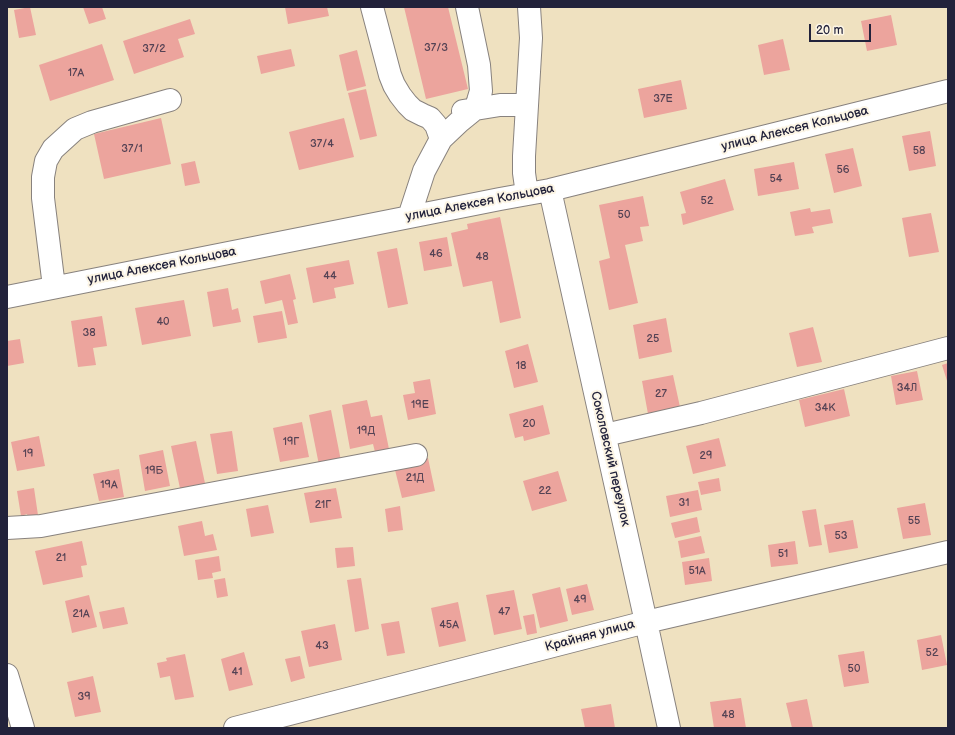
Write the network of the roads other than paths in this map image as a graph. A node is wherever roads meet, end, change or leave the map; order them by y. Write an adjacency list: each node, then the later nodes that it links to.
1 (372, 7): 8 (street)
2 (467, 7): 7 (street)
3 (529, 7): 6 (street)
4 (948, 91): 10 (street, улица Алексея Кольцова)
5 (170, 100): 13 (street)
6 (527, 105): 7 (street); 11 (street)
7 (475, 109): 8 (street); 9 (street)
8 (430, 118): 9 (street)
9 (441, 139): 12 (street)
10 (550, 190): 11 (street, улица Алексея Кольцова); 16 (street, Соколовский переулок)
11 (526, 194): 12 (street, улица Алексея Кольцова)
12 (409, 217): 13 (street, улица Алексея Кольцова)
13 (54, 287): 14 (street, улица Алексея Кольцова)
14 (7, 297)
15 (948, 348): 16 (street)
16 (605, 435): 20 (street, Соколовский переулок)
17 (416, 455): 18 (street)
18 (7, 528)
19 (948, 552): 20 (street, Крайняя улица)
20 (646, 622): 23 (street, Крайняя улица); 24 (street, Соколовский переулок)
21 (7, 674): 22 (street)
22 (23, 728)
23 (235, 728)
24 (669, 728)

